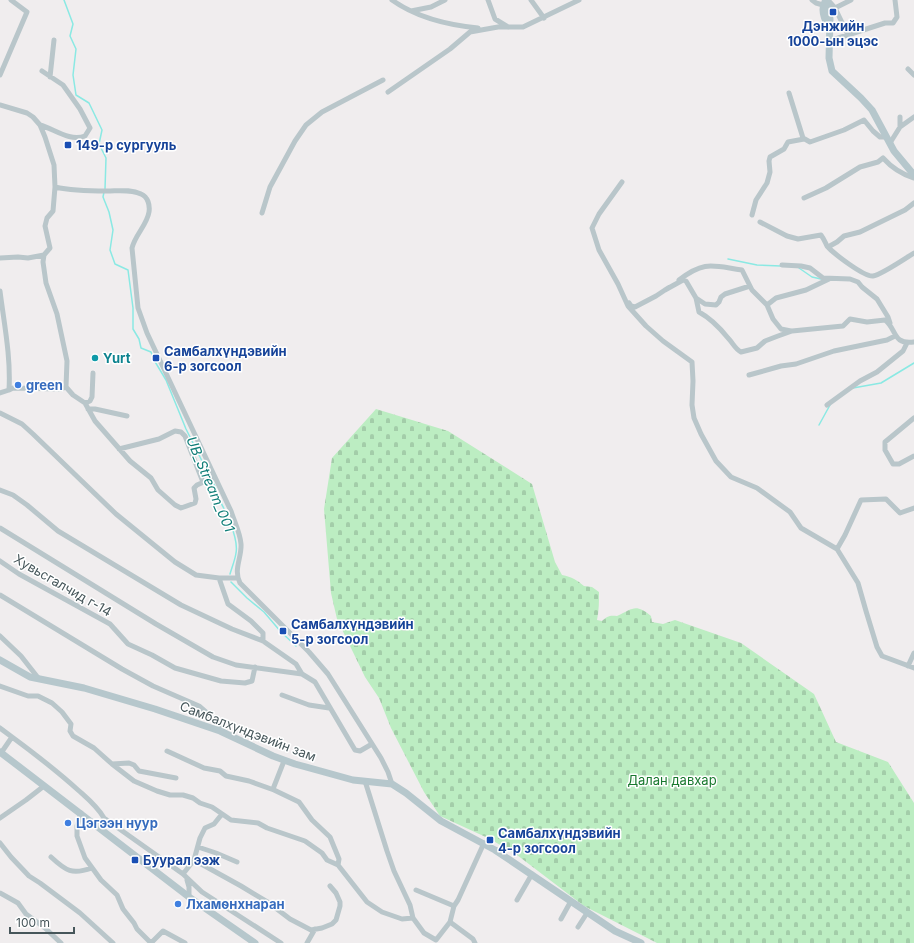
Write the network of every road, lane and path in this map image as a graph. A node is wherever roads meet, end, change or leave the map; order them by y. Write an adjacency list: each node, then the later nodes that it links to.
1 (11, 0): 21 (street)
2 (392, 0): 12 (street)
3 (446, 0): 12 (street)
4 (488, 0): 14 (street)
5 (531, 0): 13 (street)
6 (579, 0): 13 (street)
7 (812, 0): 10 (street)
8 (851, 0): 11 (street)
9 (895, 0): 16 (street)
10 (826, 1): 11 (street); 18 (street)
11 (835, 8): 16 (street)
12 (410, 11): 15 (street)
13 (544, 18): 14 (street)
14 (509, 27): 15 (street)
15 (484, 29): 25 (street)
16 (848, 36): 18 (street)
17 (54, 40): 23 (street)
18 (829, 41): 33 (street)
19 (908, 69): 22 (street)
20 (42, 71): 23 (street)
21 (0, 75)
22 (914, 75)
23 (50, 77): 30 (street)
24 (383, 80): 40 (street)
25 (388, 92)
26 (789, 93): 32 (street)
27 (0, 105): 30 (street)
28 (900, 117): 31 (street)
29 (914, 117): 31 (street)
30 (40, 125): 37 (street)
31 (900, 127): 33 (street)
32 (804, 139): 33 (street); 41 (street)
33 (888, 140): 34 (street)
34 (914, 175)
35 (914, 178): 38 (street)
36 (622, 182): 53 (street)
37 (55, 187): 45 (street); 73 (street)
38 (804, 198)
39 (914, 203): 43 (street)
40 (262, 213)
41 (752, 215)
42 (760, 222): 43 (street)
43 (828, 247): 44 (street)
44 (914, 253)
45 (44, 255): 46 (street); 62 (street)
46 (0, 258)
47 (782, 265): 48 (street)
48 (830, 278): 54 (street); 55 (street)
49 (750, 286): 50 (street); 52 (street); 54 (street)
50 (665, 290): 52 (street); 53 (street)
51 (0, 291): 63 (street)
52 (696, 298): 56 (street)
53 (626, 300): 78 (street)
54 (767, 305): 56 (street)
55 (890, 324): 56 (street); 57 (street)
56 (792, 331)
57 (895, 336): 59 (street); 61 (street)
58 (914, 342): 59 (street)
59 (906, 343): 66 (street)
60 (93, 373): 65 (street)
61 (748, 375)
62 (66, 387): 63 (street); 65 (street)
63 (8, 390): 64 (street)
64 (0, 393)
65 (85, 403): 67 (street)
66 (827, 405)
67 (88, 409): 69 (street); 71 (street)
68 (0, 413): 80 (street)
69 (127, 416)
70 (914, 418): 72 (street)
71 (119, 449): 74 (street); 74 (street)
72 (914, 456)
73 (212, 478): 74 (street); 81 (street)
74 (203, 482)
75 (0, 490): 84 (street)
76 (914, 508): 78 (street)
77 (0, 528): 88 (street)
78 (837, 549): 87 (street)
79 (0, 562): 88 (street, Хувьсгалчид г-14)
80 (219, 578): 81 (street); 84 (street)
81 (237, 578): 98 (street)
82 (0, 595): 96 (street)
83 (0, 636): 91 (street)
84 (263, 641): 90 (street)
85 (914, 653): 87 (street)
86 (0, 660): 91 (street, Самбалхүндэвийн зам)
87 (908, 666): 89 (street)
88 (255, 667): 90 (street)
89 (914, 668)
90 (302, 674): 94 (street)
91 (39, 678): 96 (street, Самбалхүндэвийн зам)
92 (0, 686): 102 (street)
93 (282, 695): 94 (street)
94 (329, 708): 98 (street)
95 (0, 728): 97 (street)
96 (225, 733): 101 (street, Самбалхүндэвийн зам)
97 (12, 737): 100 (street); 121 (street)
98 (372, 744): 107 (street)
99 (167, 751): 109 (street)
100 (0, 752): 108 (street)
101 (284, 761): 106 (street, Самбалхүндэвийн зам); 109 (street)
102 (112, 764): 103 (street); 104 (street)
103 (139, 771): 104 (street); 105 (street)
104 (129, 776): 111 (street)
105 (176, 778)
106 (365, 781): 107 (street, Самбалхүндэвийн зам); 131 (street)
107 (392, 784): 114 (street, Самбалхүндэвийн зам)
108 (44, 786): 110 (street); 112 (street)
109 (273, 789): 119 (street)
110 (81, 814): 120 (street); 126 (street)
111 (222, 814): 115 (street); 119 (street)
112 (0, 818)
113 (0, 843): 137 (street)
114 (484, 843): 122 (street, Самбалхүндэвийн зам); 129 (street)
115 (198, 847): 117 (street); 118 (street)
116 (51, 857): 120 (street)
117 (194, 860): 121 (street); 135 (street)
118 (237, 862)
119 (338, 865): 131 (street)
120 (92, 868): 138 (street)
121 (183, 874): 126 (street); 141 (street)
122 (532, 874): 127 (street); 128 (street, Самбалхүндэвийн зам)
123 (330, 886): 135 (street)
124 (416, 890): 129 (street)
125 (0, 892): 136 (street)
126 (189, 897): 140 (street)
127 (517, 900)
128 (571, 902): 130 (street, Самбалхүндэвийн зам); 132 (street)
129 (454, 906): 133 (street)
130 (587, 913): 134 (street); 144 (street, Самбалхүндэвийн зам)
131 (413, 918): 133 (street)
132 (561, 919)
133 (450, 922): 143 (street)
134 (578, 927)
135 (315, 929): 142 (street)
136 (61, 943)
137 (113, 943)
138 (151, 943): 139 (street)
139 (185, 943)
140 (255, 943)
141 (281, 943)
142 (307, 943)
143 (475, 943)
144 (641, 943)

